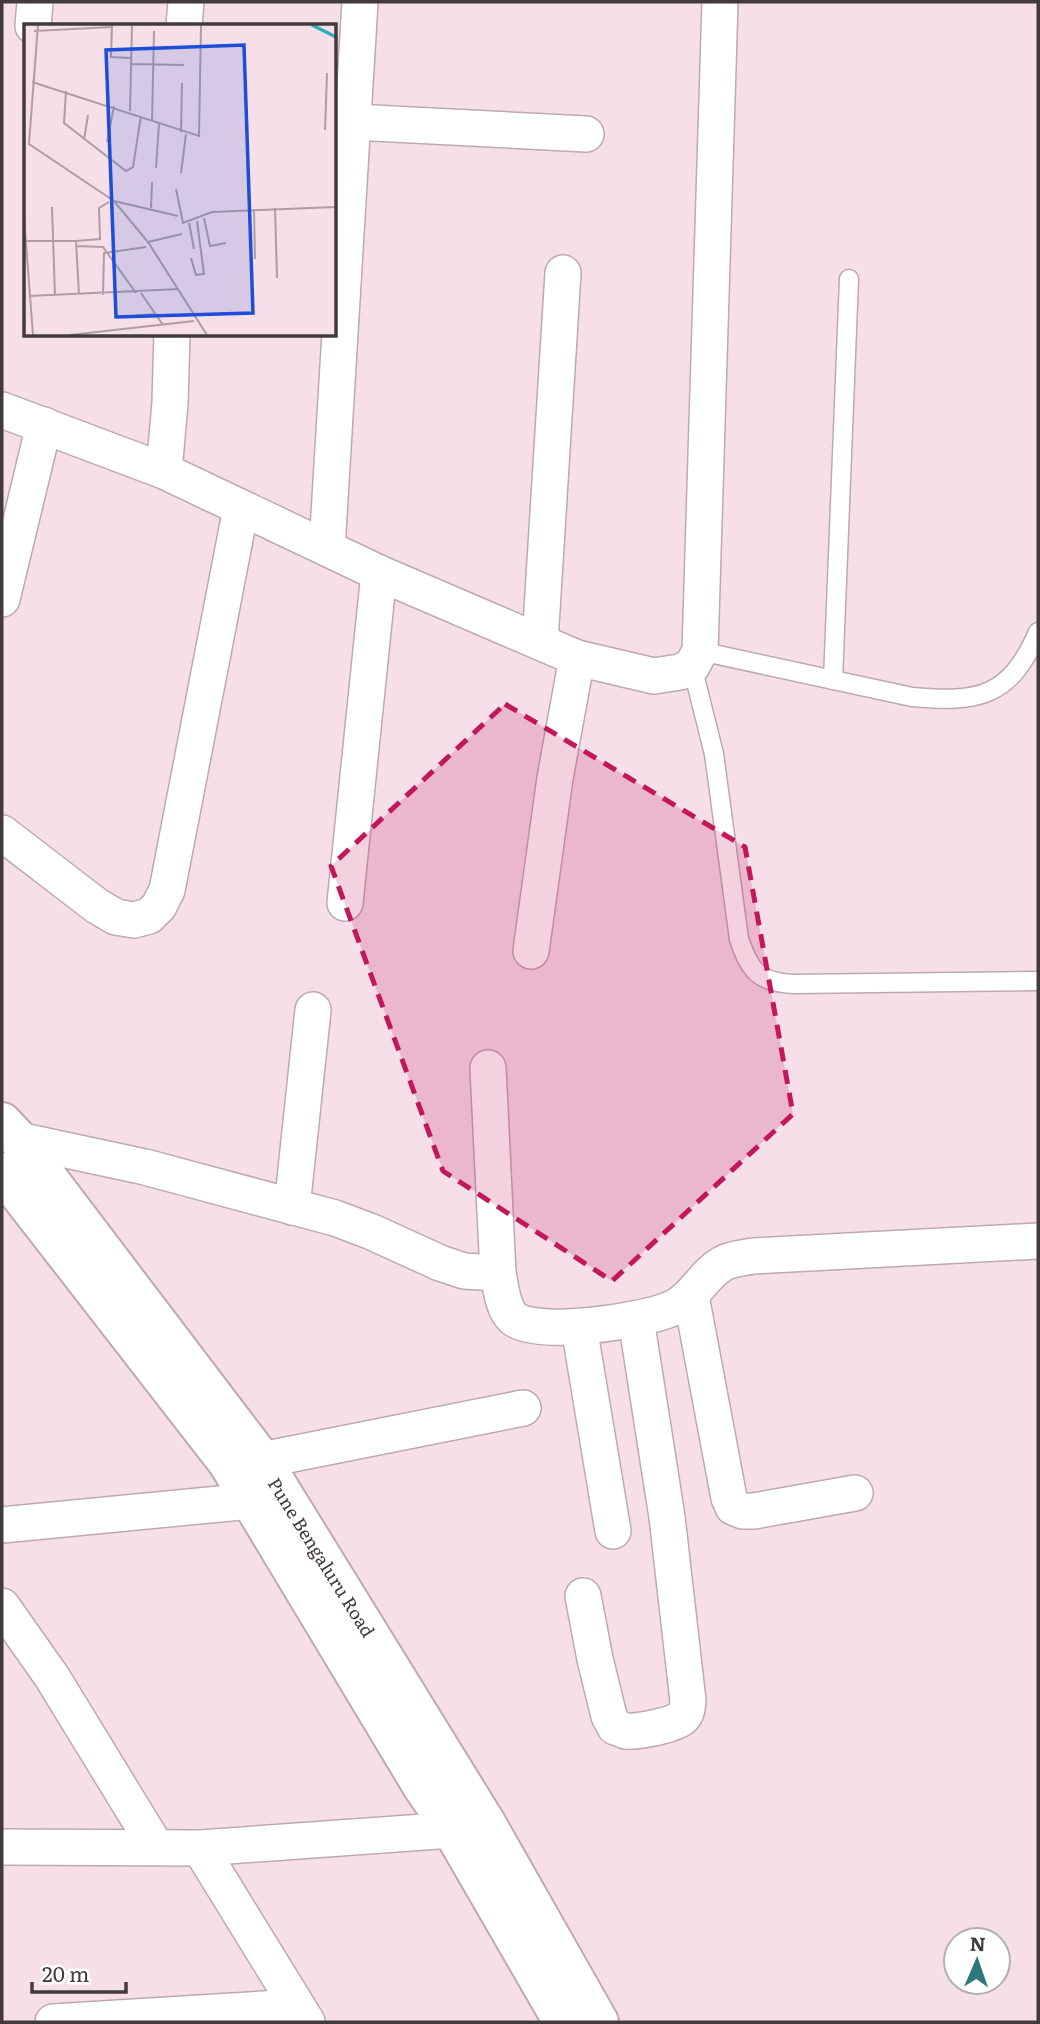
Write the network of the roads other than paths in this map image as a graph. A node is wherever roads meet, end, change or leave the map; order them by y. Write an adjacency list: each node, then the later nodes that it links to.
1 (35, 2): 5 (street)
2 (186, 2): 6 (street)
3 (360, 2): 7 (street)
4 (720, 2): 24 (street)
5 (33, 24)
6 (184, 24)
7 (343, 122): 8 (street); 11 (street)
8 (586, 134)
9 (563, 273): 22 (street)
10 (849, 279): 25 (lane)
11 (336, 308)
12 (172, 336): 16 (street)
13 (335, 336): 18 (street)
14 (2, 410): 15 (street)
15 (44, 425): 16 (street); 20 (street)
16 (164, 471): 17 (street)
17 (241, 508): 18 (street); 26 (street)
18 (327, 548): 19 (street)
19 (379, 573): 22 (street); 27 (street)
20 (2, 600)
21 (1038, 632): 25 (lane)
22 (540, 642): 23 (street)
23 (577, 658): 24 (street); 28 (street)
24 (696, 658): 25 (lane); 29 (lane)
25 (834, 680)
26 (2, 833)
27 (345, 903)
28 (531, 951)
29 (1038, 981)
30 (313, 1010): 33 (street)
31 (488, 1068): 35 (street)
32 (8, 1145): 33 (street); 40 (main road, Pune Bengaluru Road); 42 (main road)
33 (292, 1207): 35 (street)
34 (1038, 1241): 36 (street)
35 (498, 1273): 38 (street)
36 (691, 1296): 37 (street); 41 (street)
37 (636, 1319): 38 (street); 45 (street)
38 (579, 1327): 44 (street)
39 (523, 1408): 40 (street)
40 (262, 1460): 47 (main road, Pune Bengaluru Road)
41 (855, 1493)
42 (251, 1501): 43 (street); 47 (main road)
43 (2, 1525)
44 (613, 1531)
45 (583, 1596)
46 (2, 1606): 49 (street)
47 (469, 1827): 50 (street); 53 (main road); 54 (main road, Pune Bengaluru Road)
48 (2, 1847): 49 (street)
49 (156, 1847): 50 (street)
50 (200, 1848): 51 (street)
51 (301, 2015): 52 (street)
52 (53, 2022)
53 (563, 2022)
54 (599, 2022)

